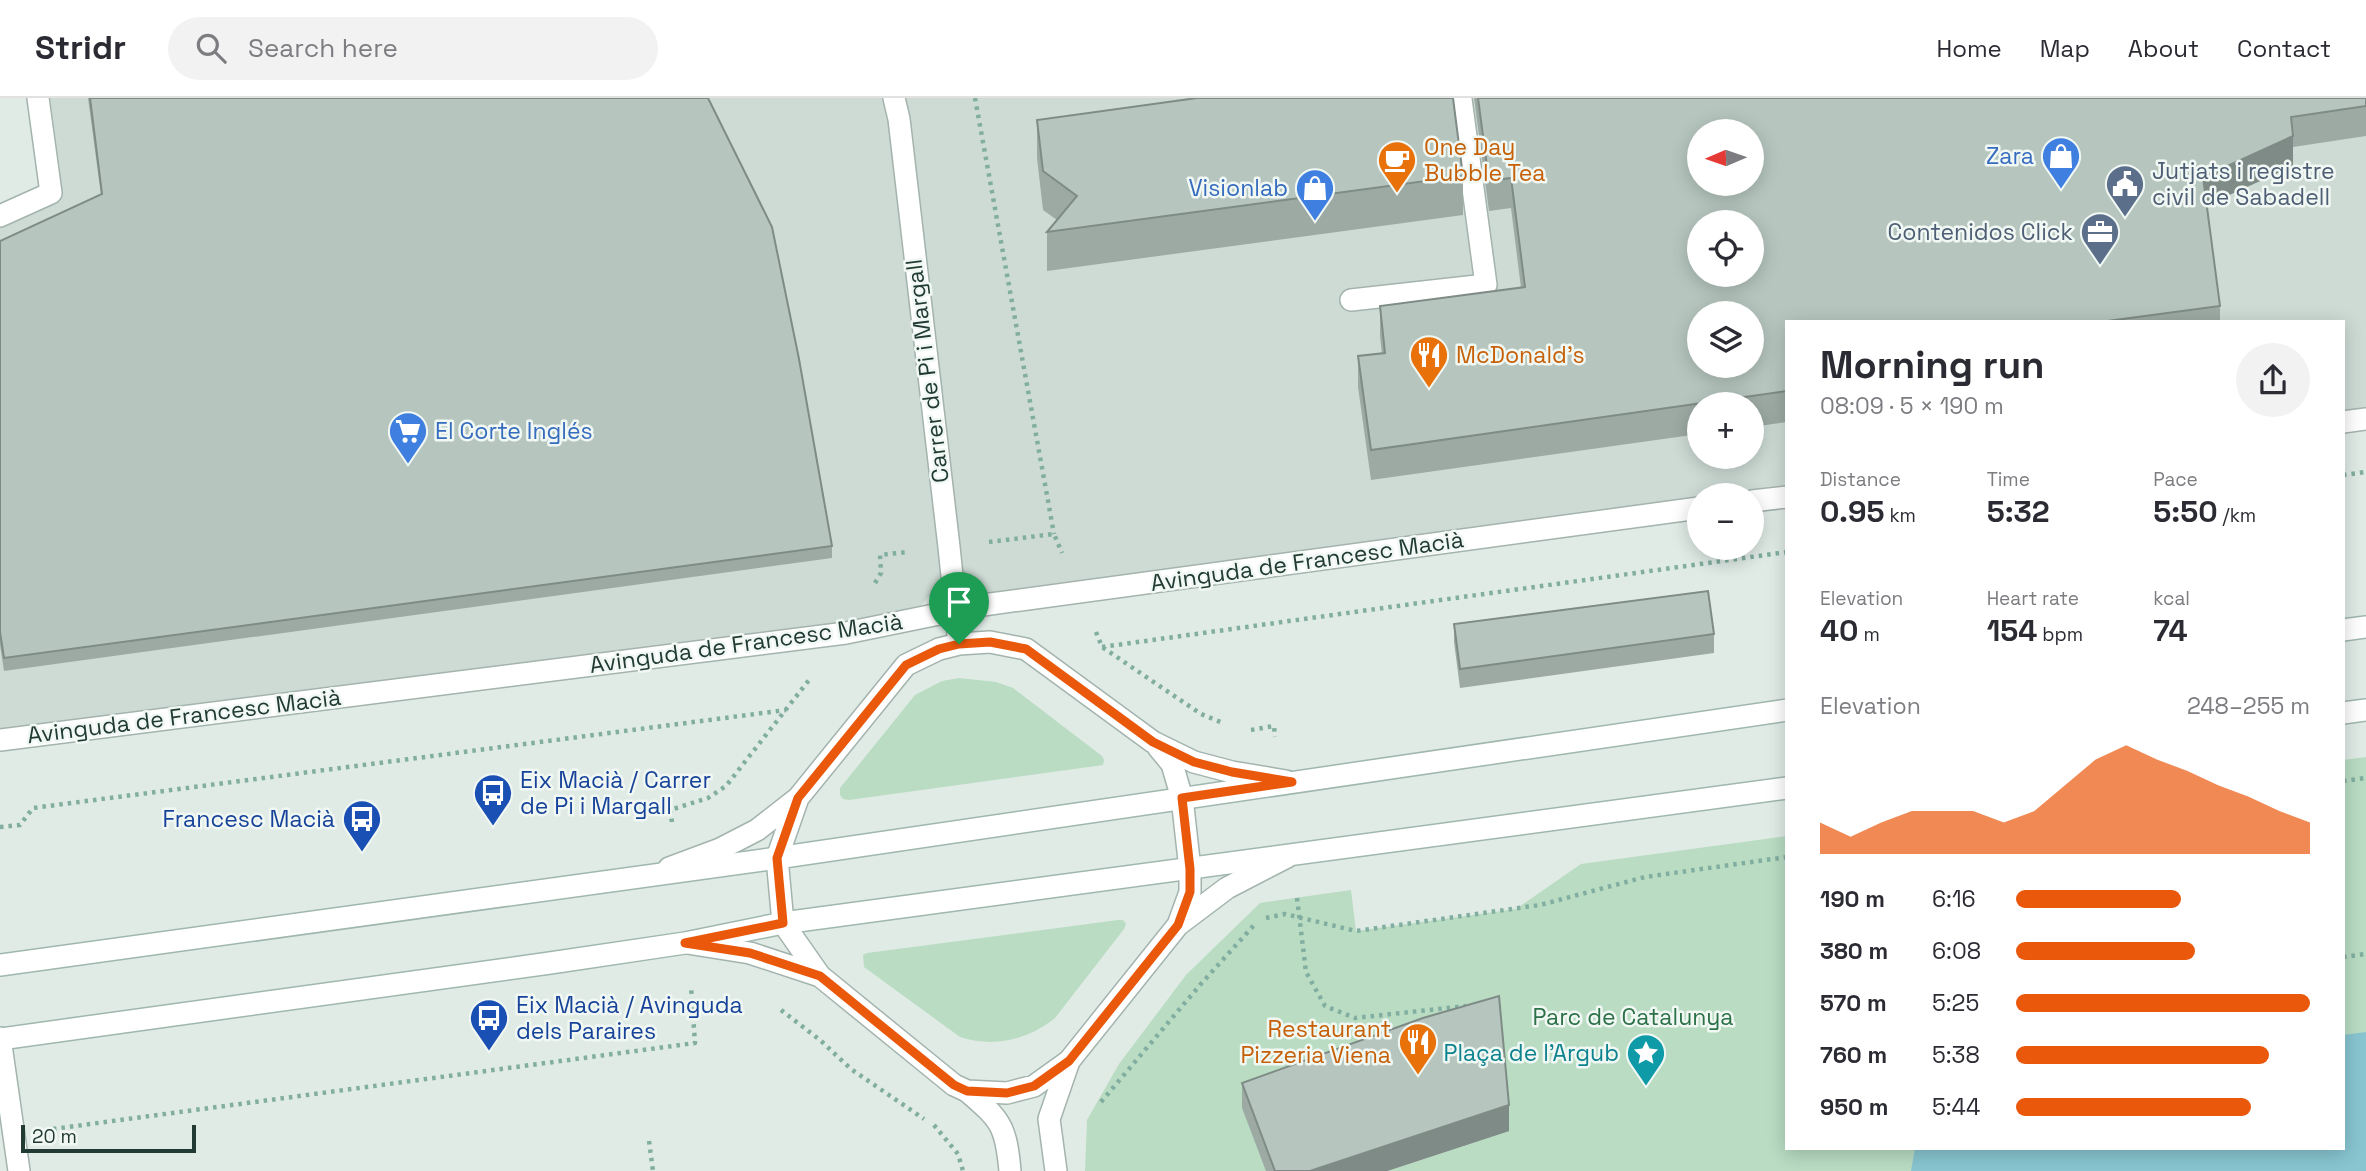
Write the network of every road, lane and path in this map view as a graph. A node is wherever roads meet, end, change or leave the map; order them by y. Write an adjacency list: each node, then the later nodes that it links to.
1 (38, 98): 5 (street)
2 (894, 98): 17 (street, Carrer de Pi i Margall)
3 (975, 98): 14 (path)
4 (1461, 99): 6 (street)
5 (0, 216)
6 (1351, 300)
7 (2366, 419): 8 (street)
8 (2345, 422)
9 (2366, 472): 10 (path)
10 (2345, 475)
11 (1785, 497): 12 (street)
12 (1764, 500)
13 (1687, 510): 17 (street, Avinguda de Francesc Macià)
14 (1054, 534)
15 (1785, 552): 22 (path)
16 (881, 573): 20 (path)
17 (956, 609): 20 (street, Avinguda de Francesc Macià); 21 (street, Carrer de Pi i Margall)
18 (2366, 627): 19 (street)
19 (2345, 630)
20 (846, 633): 23 (path); 27 (street, Avinguda de Francesc Macià)
21 (959, 644): 28 (street, Avinguda de Francesc Macià); 33 (street, Avinguda de Francesc Macià)
22 (1102, 647)
23 (787, 710): 35 (path); 36 (path)
24 (1785, 710): 31 (street, Avinguda de Francesc Macià)
25 (2366, 710): 26 (street)
26 (2345, 713)
27 (0, 740)
28 (1153, 742): 31 (street, Avinguda de Francesc Macià); 34 (street, Avinguda de Francesc Macià)
29 (2366, 778): 30 (path)
30 (2345, 781)
31 (1292, 782): 34 (street, Avinguda de Francesc Macià)
32 (1785, 788): 37 (street, Avinguda de Francesc Macià)
33 (798, 798): 39 (street, Avinguda de Francesc Macià); 41 (street, Avinguda de Francesc Macià)
34 (1182, 798): 39 (street, Avinguda de Francesc Macià); 40 (street, Avinguda de Francesc Macià)
35 (672, 823)
36 (0, 827)
37 (1291, 855): 40 (street, Avinguda de Francesc Macià); 44 (street, Avinguda de Francesc Macià)
38 (1785, 857): 42 (path)
39 (777, 858): 41 (street, Avinguda de Francesc Macià); 43 (street, Avinguda de Francesc Macià)
40 (1190, 869): 43 (street, Avinguda de Francesc Macià); 44 (street, Avinguda de Francesc Macià)
41 (647, 876): 48 (street, Avinguda de Francesc Macià)
42 (1299, 918): 52 (path); 56 (path)
43 (783, 923): 45 (street, Avinguda de Francesc Macià); 49 (street, Avinguda de Francesc Macià)
44 (1178, 925): 54 (street, Avinguda de Francesc Macià)
45 (685, 943): 49 (street, Avinguda de Francesc Macià); 53 (street, Avinguda de Francesc Macià)
46 (2366, 954): 47 (path)
47 (2345, 957)
48 (0, 965)
49 (820, 976): 55 (street, Avinguda de Francesc Macià)
50 (702, 983): 57 (path)
51 (770, 1004): 61 (path)
52 (1476, 1005)
53 (0, 1038): 57 (street)
54 (1069, 1061): 55 (street, Avinguda de Francesc Macià); 63 (street)
55 (967, 1091): 62 (street)
56 (1100, 1104)
57 (14, 1135): 59 (street)
58 (649, 1141): 60 (path)
59 (19, 1171)
60 (653, 1171)
61 (964, 1171)
62 (1010, 1171)
63 (1056, 1171)

